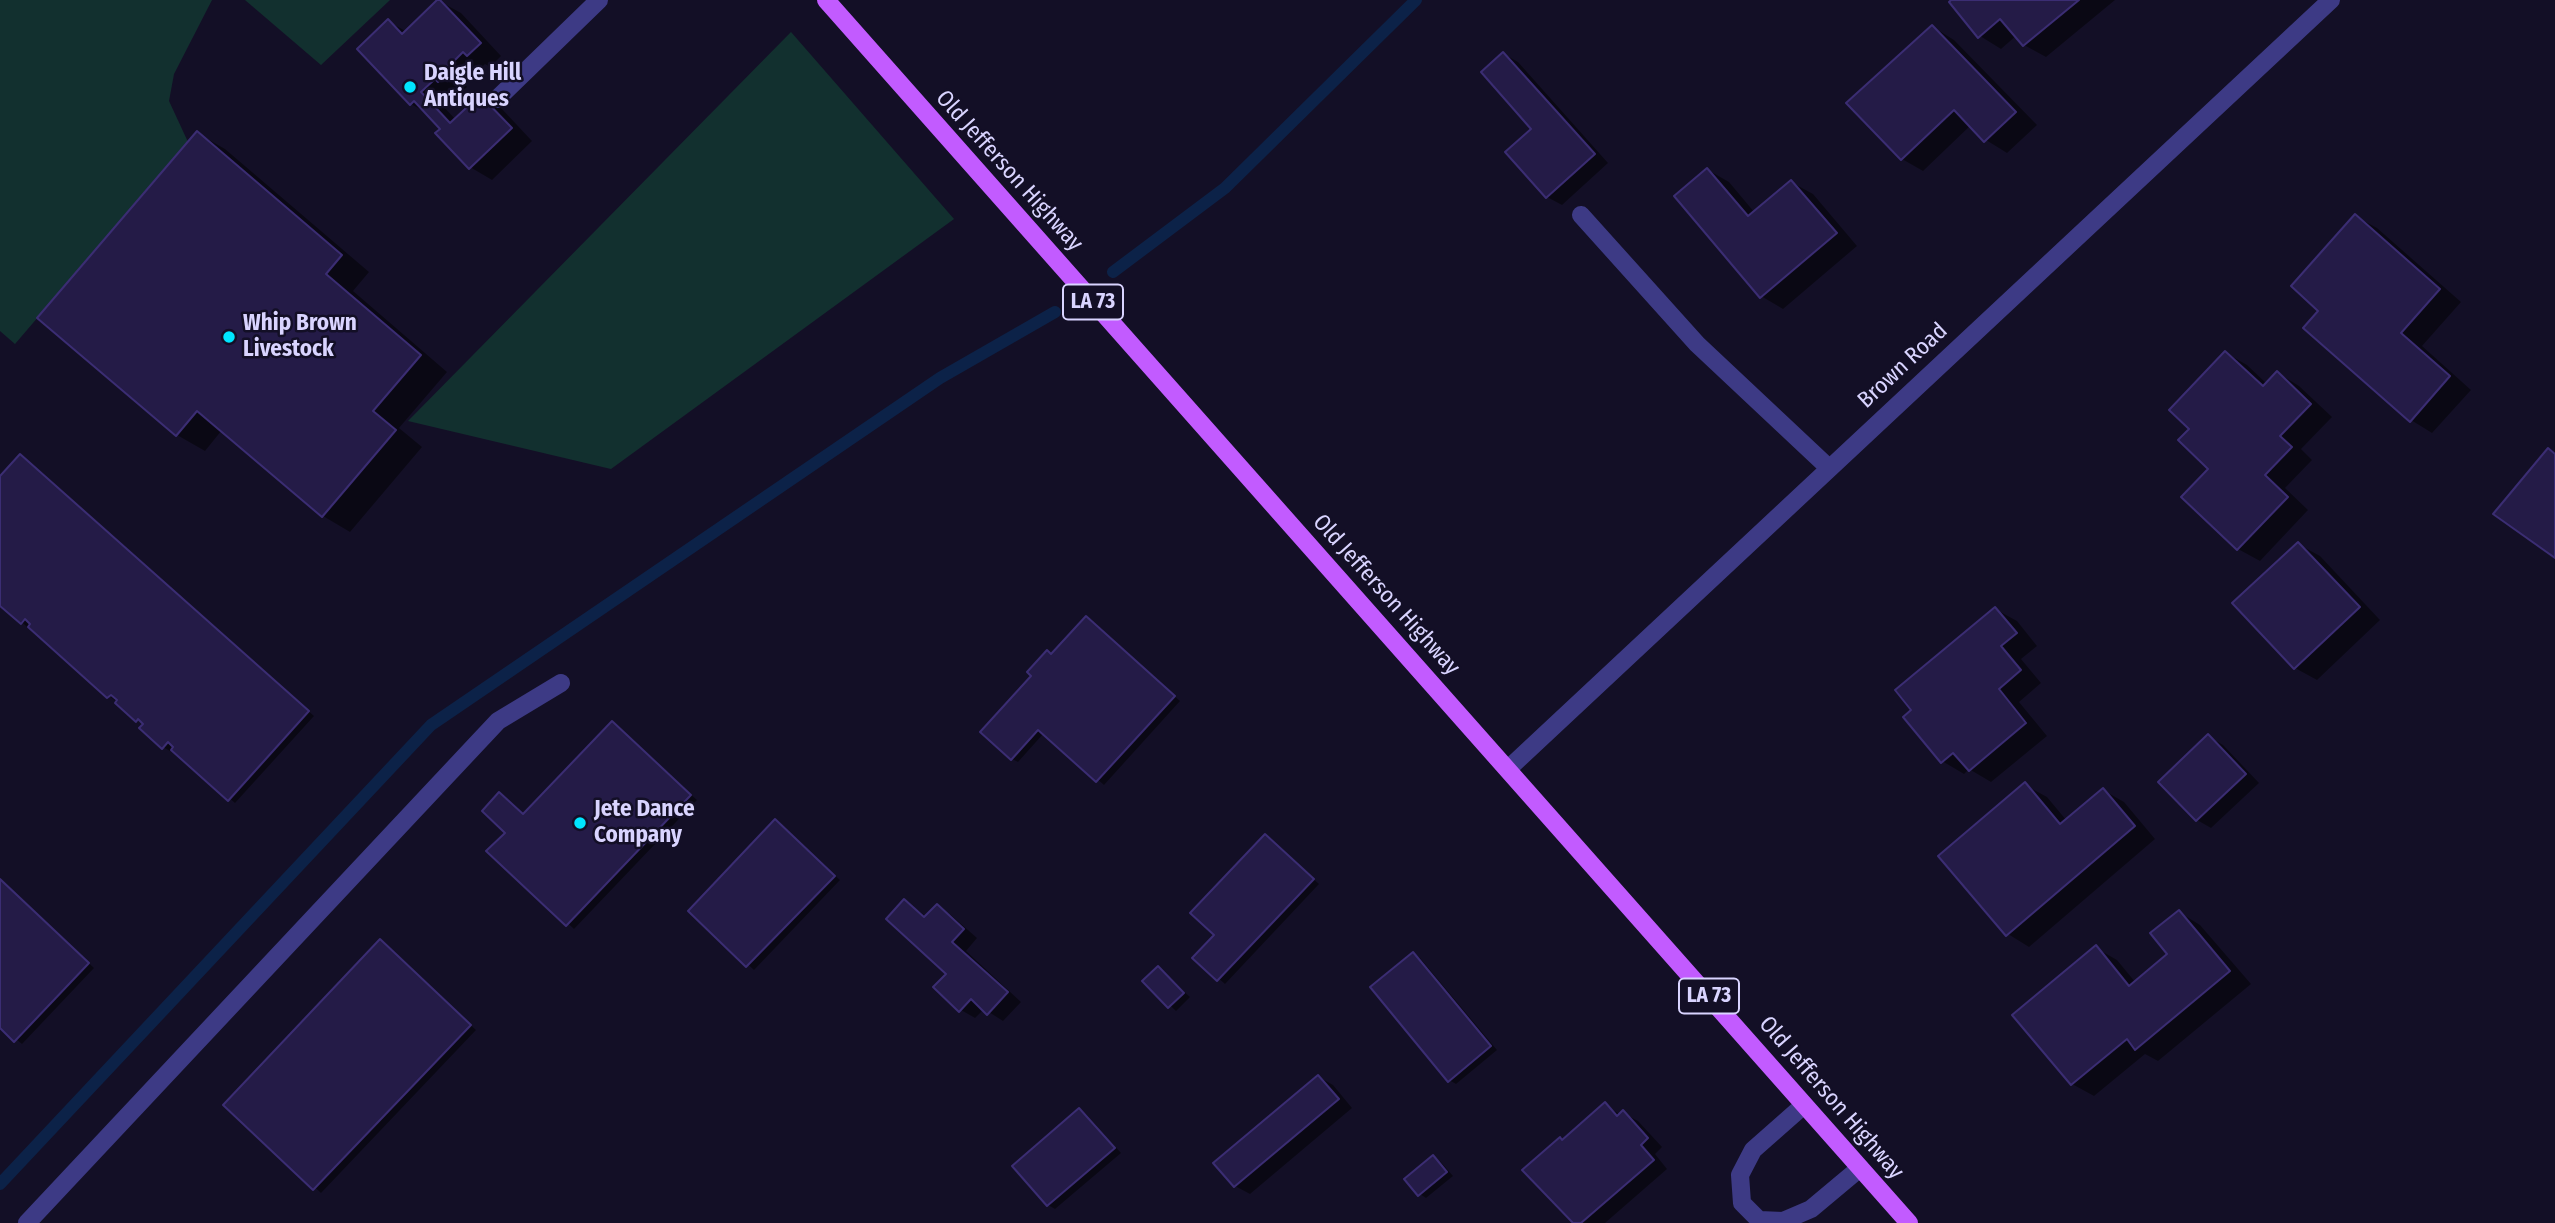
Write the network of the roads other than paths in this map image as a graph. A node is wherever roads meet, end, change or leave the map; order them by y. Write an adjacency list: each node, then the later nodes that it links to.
1 (599, 0): 4 (street)
2 (826, 0): 8 (main road, Old Jefferson Highway / LA 73)
3 (2331, 0): 6 (street, Brown Road)
4 (497, 99)
5 (1581, 215): 6 (street)
6 (1829, 468): 8 (street, Brown Road)
7 (561, 683): 11 (street)
8 (1508, 769): 9 (main road, Old Jefferson Highway / LA 73)
9 (1804, 1105): 10 (main road, Old Jefferson Highway / LA 73); 10 (street)
10 (1860, 1168): 12 (main road, Old Jefferson Highway / LA 73)
11 (27, 1223)
12 (1909, 1223)

